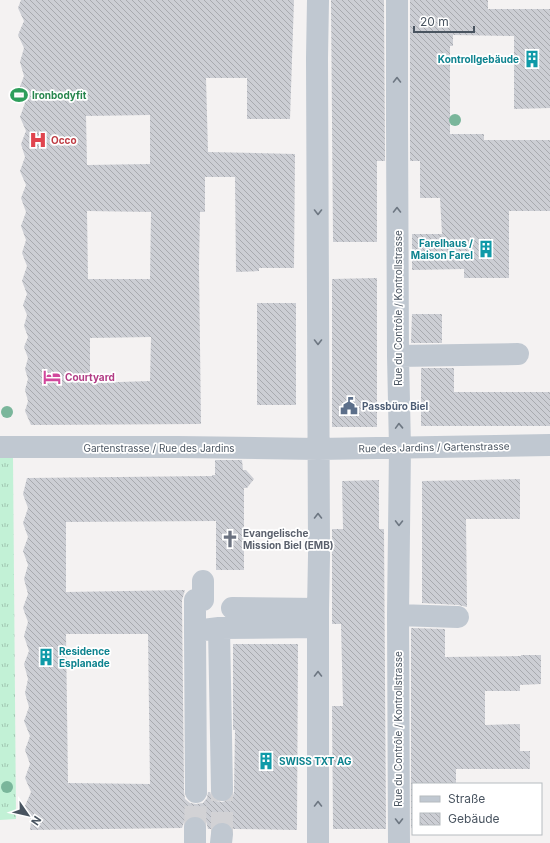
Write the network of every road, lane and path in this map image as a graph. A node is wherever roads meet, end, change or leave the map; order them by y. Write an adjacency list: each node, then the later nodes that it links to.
1 (318, 0): 8 (street, one-way to 8)
2 (397, 0): 4 (street, Rue du Contrôle / Kontrollstrasse, one-way to 2)
3 (518, 354): 4 (street)
4 (398, 356): 7 (street, Rue du Contrôle / Kontrollstrasse, one-way to 4)
5 (550, 445): 7 (street, Rue des Jardins / Gartenstrasse)
6 (0, 448): 8 (street, Gartenstrasse / Rue des Jardins)
7 (400, 448): 8 (street, Rue des Jardins / Gartenstrasse); 11 (street, Rue du Contrôle / Kontrollstrasse, one-way to 11)
8 (318, 449): 13 (street, one-way to 8)
9 (203, 581): 15 (street)
10 (232, 608): 13 (street)
11 (398, 615): 12 (street); 19 (street, Rue du Contrôle / Kontrollstrasse, one-way to 19)
12 (458, 617)
13 (318, 618): 14 (street); 18 (street, one-way to 13)
14 (219, 628): 15 (street); 16 (street)
15 (195, 631): 17 (street)
16 (222, 790)
17 (196, 792)
18 (318, 843)
19 (399, 843)

